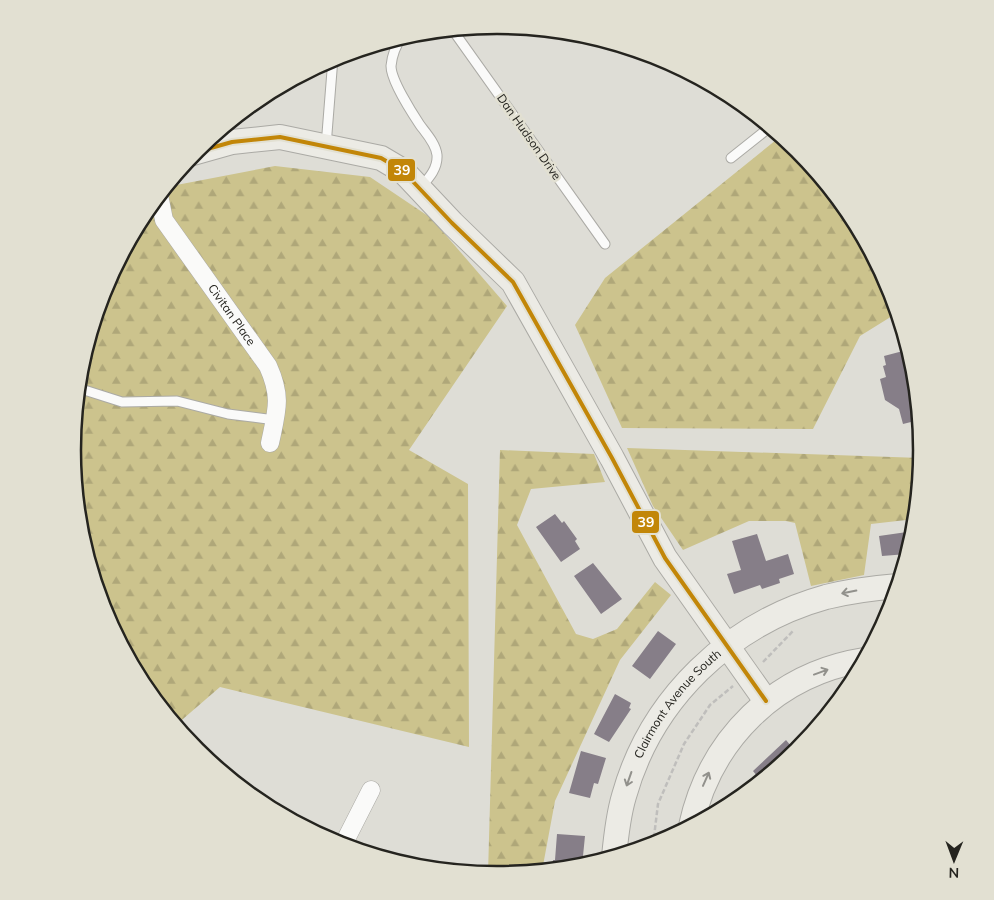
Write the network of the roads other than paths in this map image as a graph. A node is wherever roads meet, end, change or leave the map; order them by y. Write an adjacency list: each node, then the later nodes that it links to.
1 (457, 36): 10 (lane, Dan Hudson Drive)
2 (396, 46): 8 (lane)
3 (332, 68): 6 (lane)
4 (764, 132): 7 (lane)
5 (213, 146): 6 (street)
6 (326, 146): 8 (street)
7 (731, 158)
8 (419, 189): 15 (street)
9 (162, 204): 12 (street, Civitan Place)
10 (605, 244)
11 (85, 390): 12 (lane)
12 (275, 420): 13 (street, Civitan Place)
13 (270, 442)
14 (890, 587): 15 (street, Clairmont Avenue South, one-way to 15)
15 (727, 646): 17 (street); 21 (street, Clairmont Avenue South, one-way to 21)
16 (854, 663): 17 (street, one-way to 16)
17 (766, 701): 19 (street, one-way to 17)
18 (371, 790): 20 (street)
19 (694, 816)
20 (347, 838)
21 (615, 849)

